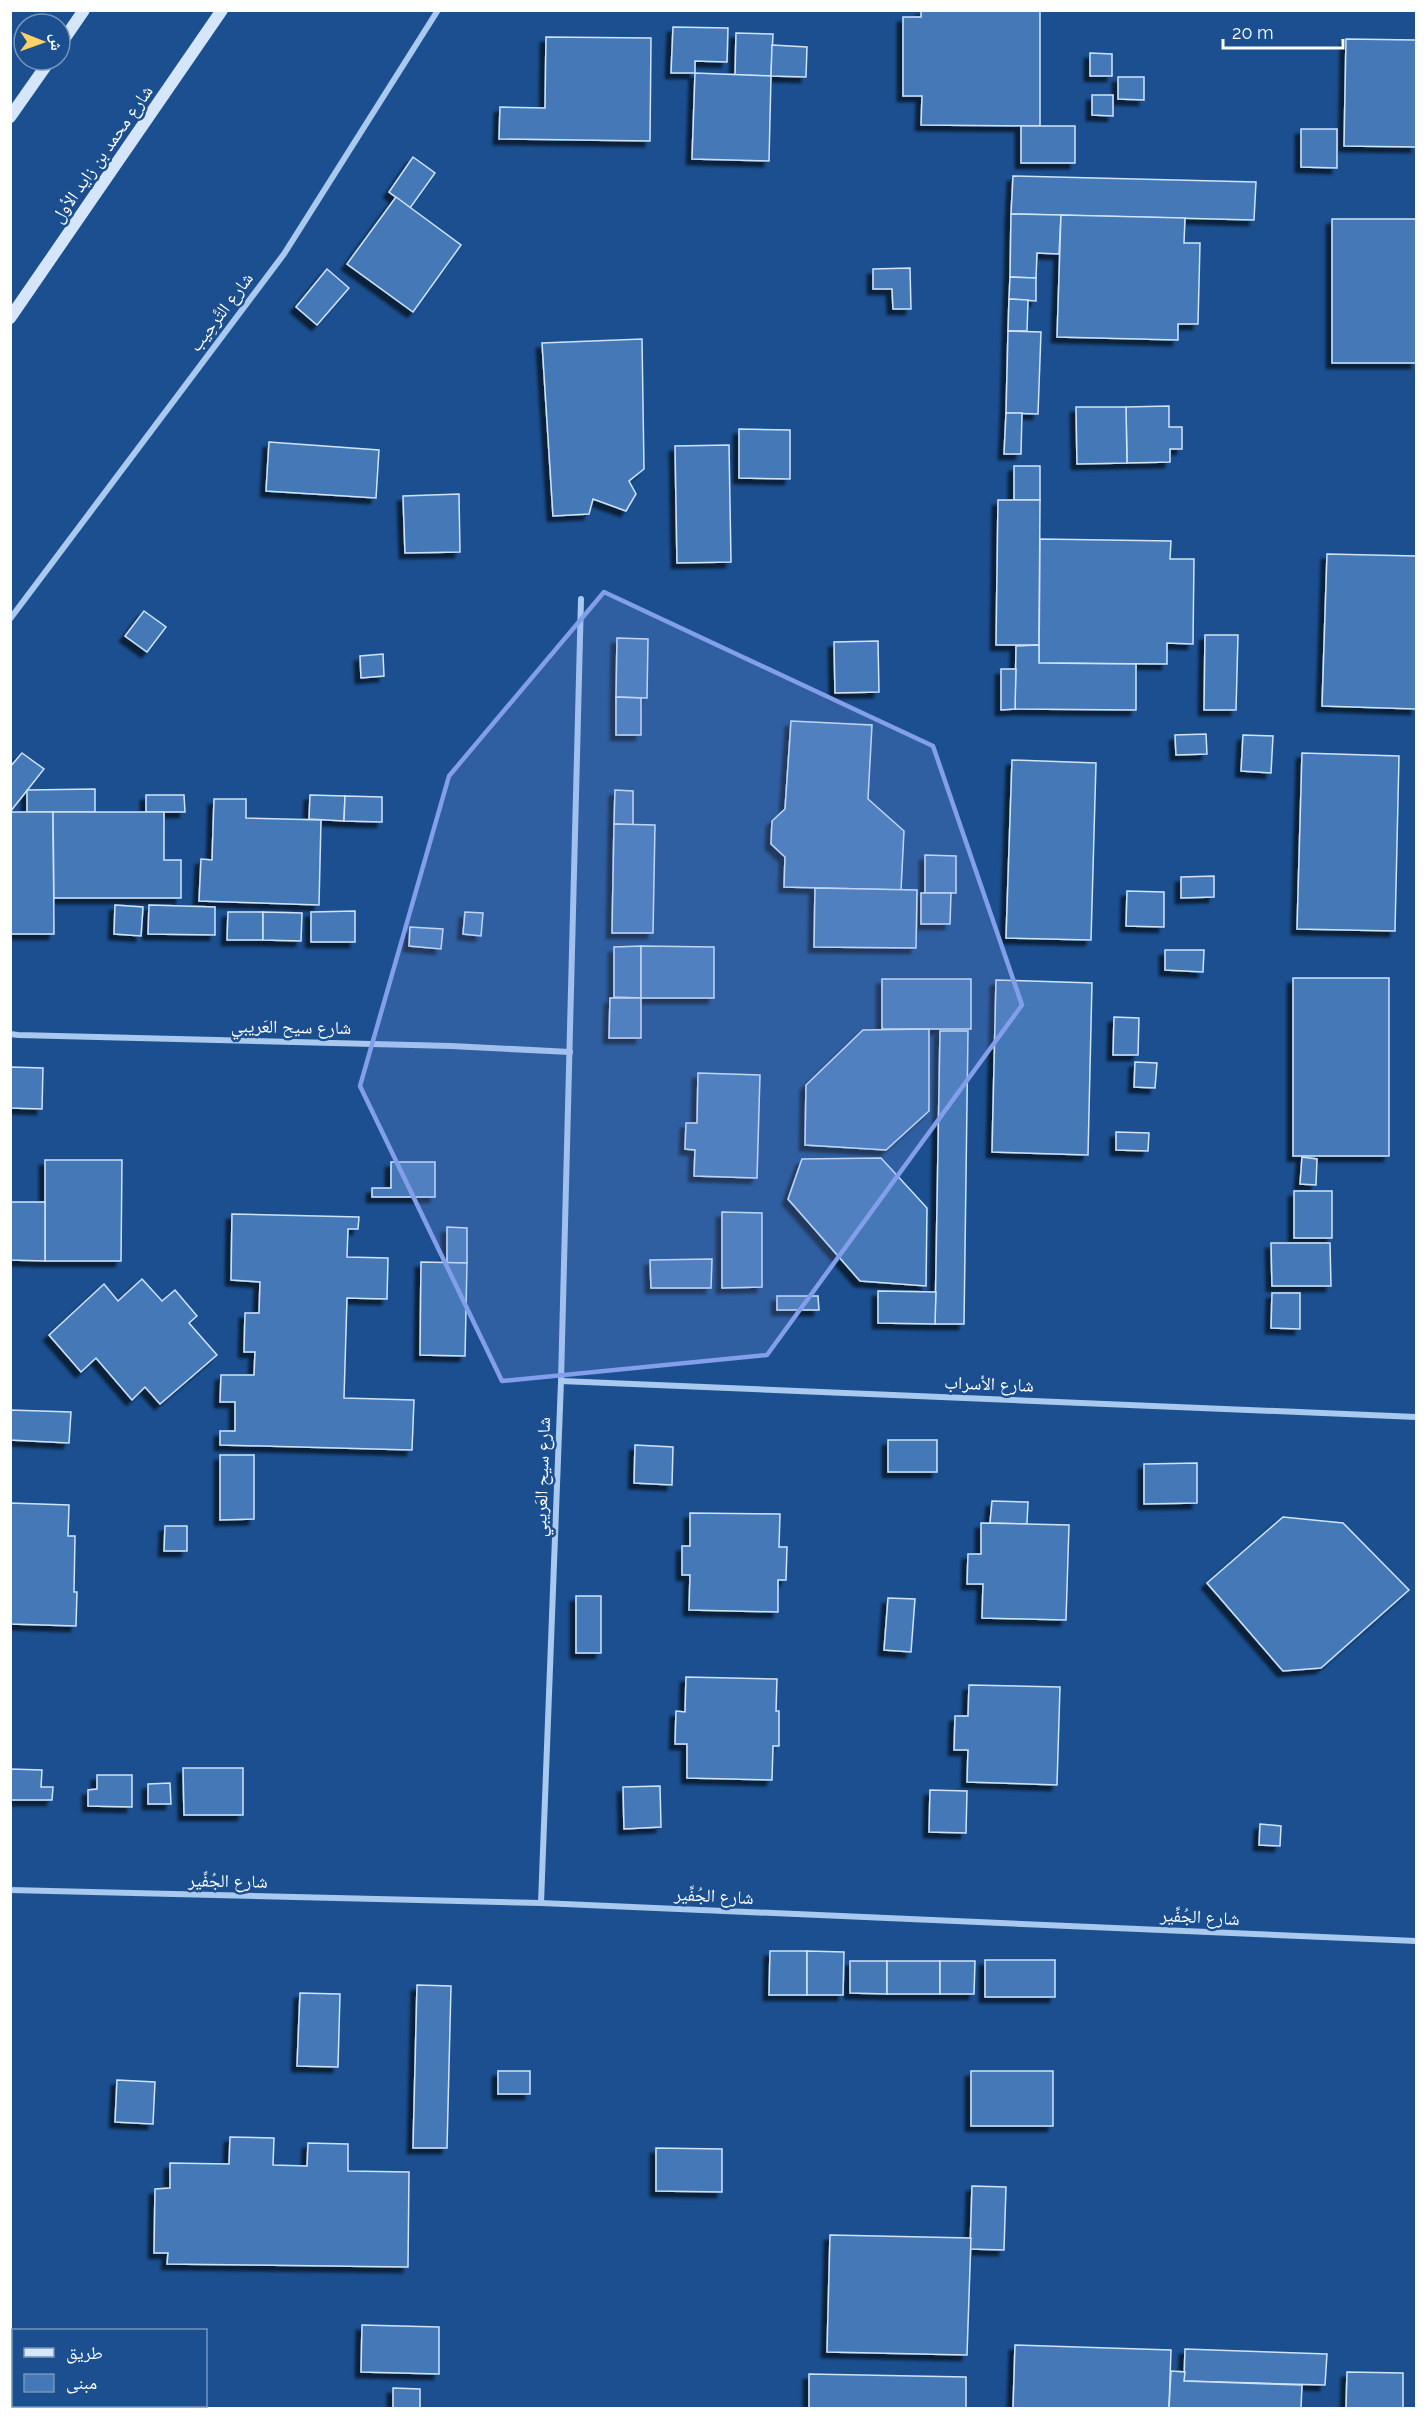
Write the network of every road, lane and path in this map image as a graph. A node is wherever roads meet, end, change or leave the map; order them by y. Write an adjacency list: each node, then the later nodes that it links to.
1 (84, 10): 4 (main road)
2 (222, 10): 7 (main road, شارع محمد بن زايد الأول)
3 (438, 10): 9 (street, شارع التَّرحِيب)
4 (72, 28)
5 (42, 72): 6 (main road)
6 (10, 117)
7 (10, 318)
8 (581, 599): 11 (street, شارع سيح العَريبي)
9 (10, 619)
10 (10, 1034): 11 (street, شارع سيح العَريبي)
11 (570, 1052): 12 (street, شارع سيح العَريبي)
12 (561, 1380): 13 (street, شارع الأسراب); 15 (street, شارع سيح العَريبي)
13 (1416, 1417)
14 (10, 1890): 15 (street, شارع الجُفِّير)
15 (541, 1903): 16 (street, شارع الجُفِّير)
16 (1416, 1941)

